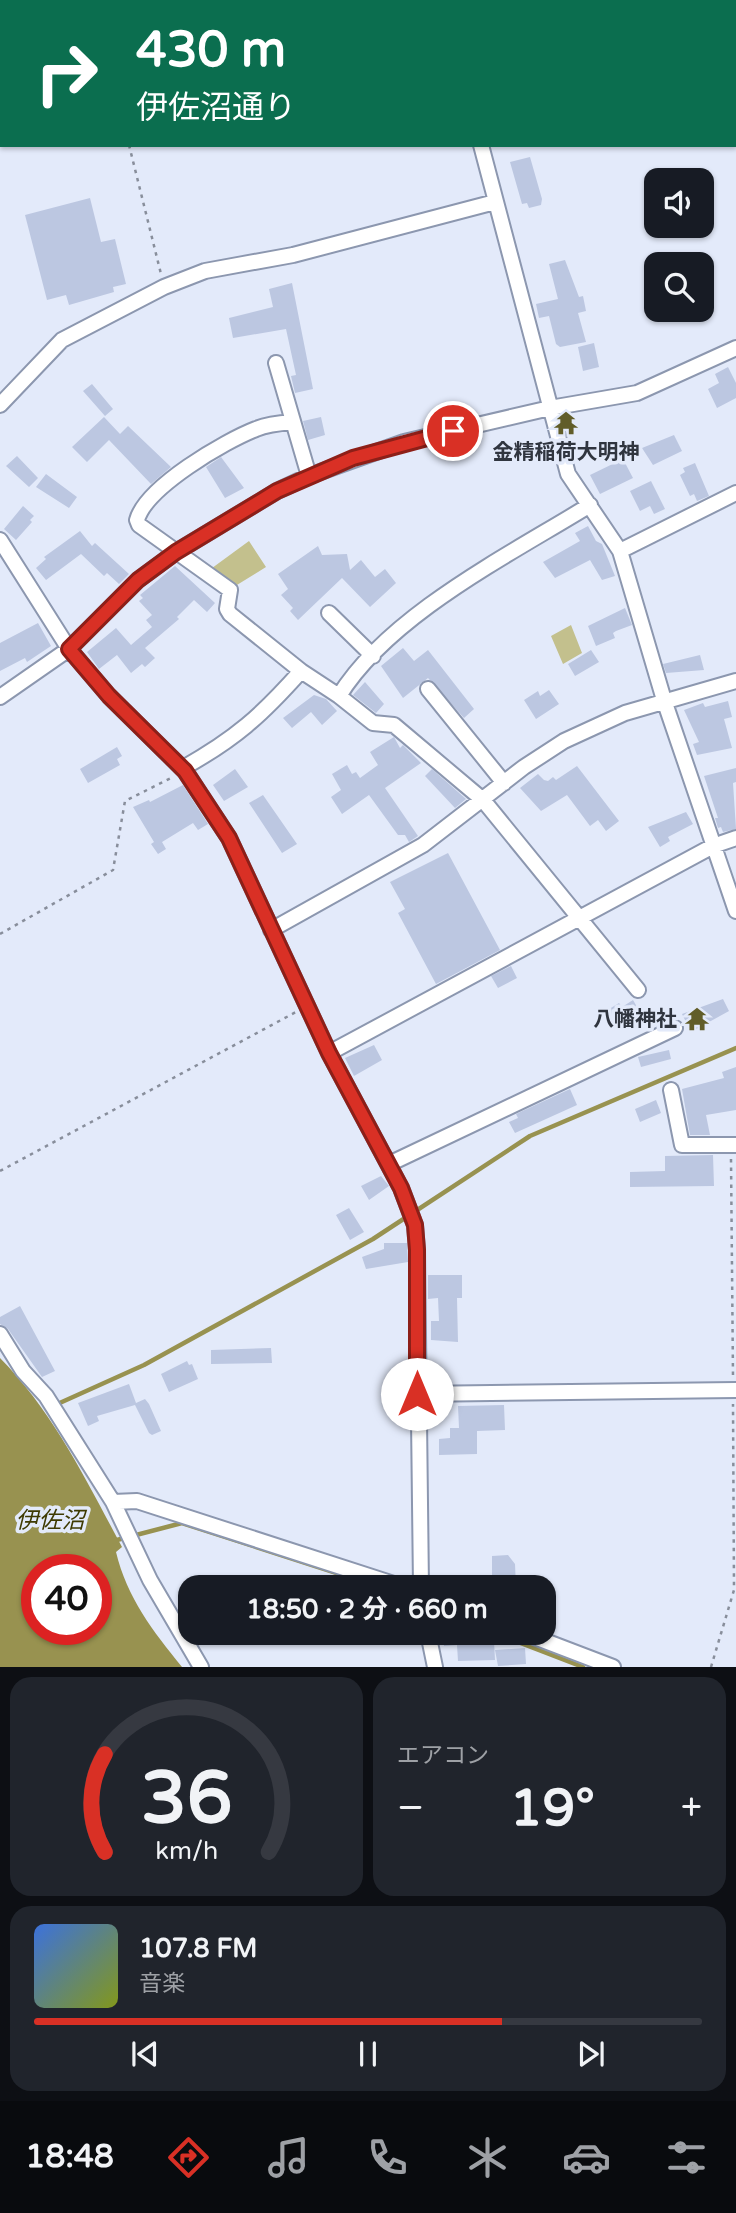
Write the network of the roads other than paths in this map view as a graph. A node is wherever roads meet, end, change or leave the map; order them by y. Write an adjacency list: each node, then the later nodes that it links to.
1 (481, 147): 2 (street)
2 (495, 202): 5 (street); 6 (street)
3 (736, 348): 6 (street)
4 (276, 363): 7 (street)
5 (0, 405)
6 (550, 408): 8 (street); 10 (street)
7 (293, 422): 8 (street); 13 (street)
8 (309, 476): 13 (street)
9 (736, 493): 12 (street)
10 (590, 505): 12 (street); 16 (street)
11 (0, 540): 15 (street)
12 (620, 551): 22 (street)
13 (176, 552): 15 (street); 17 (street)
14 (330, 613): 16 (street)
15 (69, 649): 21 (street); 23 (street)
16 (373, 656): 20 (street)
17 (301, 671): 20 (street); 23 (street)
18 (736, 681): 22 (street)
19 (428, 689): 24 (street)
20 (339, 696): 25 (street)
21 (0, 697)
22 (664, 700): 24 (street); 27 (street)
23 (184, 769): 30 (street)
24 (504, 783): 25 (street)
25 (483, 800): 29 (street); 30 (street)
26 (736, 838): 27 (street)
27 (713, 846): 28 (street); 29 (street)
28 (736, 911)
29 (581, 919): 31 (street); 33 (street)
30 (271, 930): 33 (street)
31 (638, 990)
32 (676, 1028): 36 (street)
33 (329, 1053): 36 (street)
34 (671, 1090): 35 (street)
35 (733, 1145)
36 (388, 1164): 39 (street)
37 (0, 1334): 40 (street)
38 (734, 1390): 39 (street)
39 (417, 1394): 42 (street)
40 (113, 1502): 41 (street); 46 (street)
41 (366, 1575)
42 (421, 1575)
43 (430, 1645): 47 (street)
44 (551, 1645): 45 (street)
45 (596, 1665): 48 (street)
46 (201, 1667)
47 (435, 1667)
48 (613, 1667)

